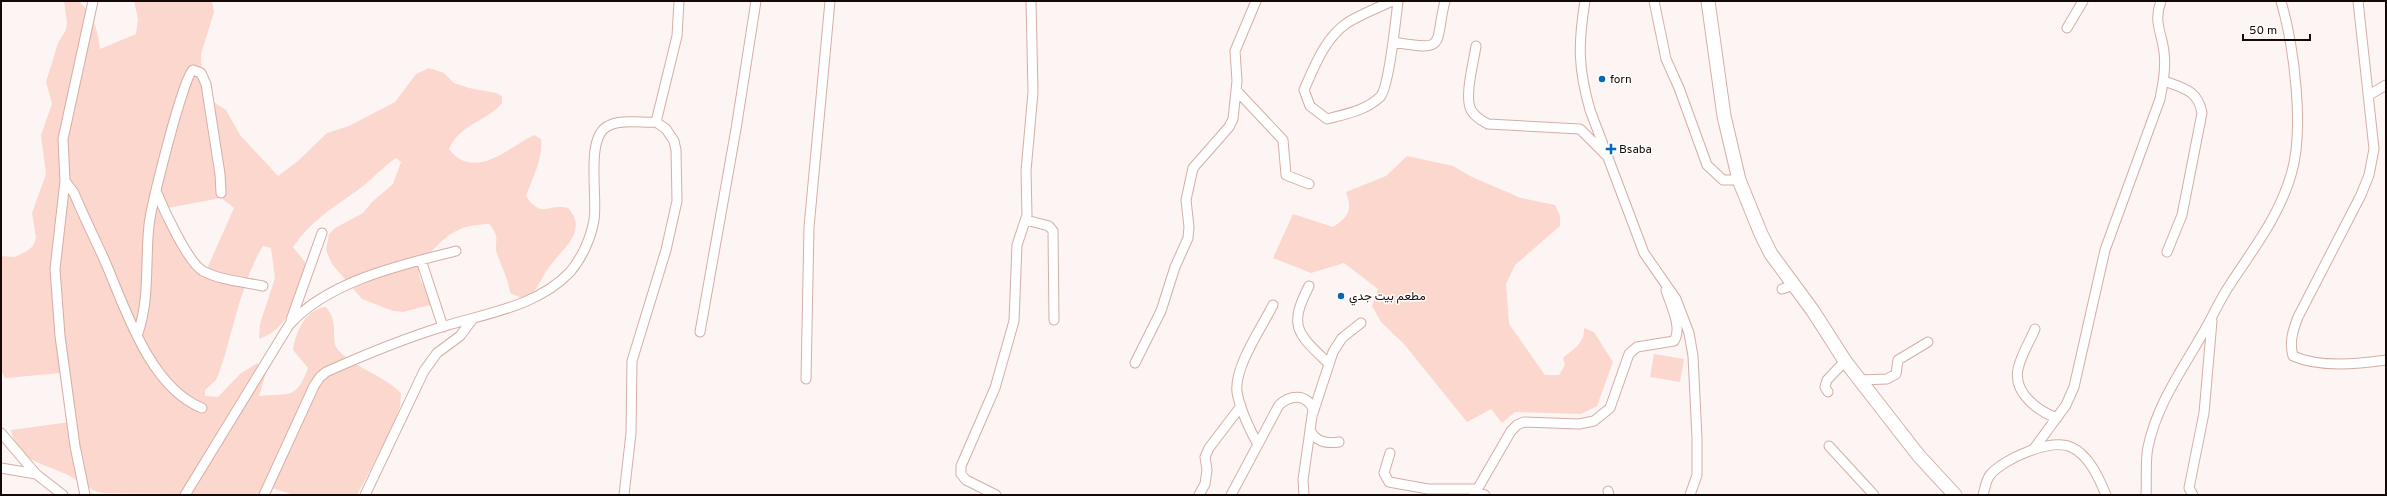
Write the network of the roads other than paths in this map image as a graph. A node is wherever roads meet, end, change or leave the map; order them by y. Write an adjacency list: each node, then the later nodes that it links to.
1 (93, 1): 27 (street)
2 (679, 1): 24 (street)
3 (756, 1): 47 (street)
4 (830, 1): 54 (street)
5 (1031, 1): 31 (street)
6 (1256, 1): 22 (street)
7 (1392, 1): 18 (street)
8 (1398, 1): 18 (street)
9 (1445, 1): 18 (street)
10 (1585, 1): 25 (street)
11 (1654, 1): 26 (street)
12 (1708, 1): 26 (street)
13 (2083, 1): 17 (street)
14 (2161, 1): 20 (street)
15 (2281, 1): 40 (street)
16 (2358, 1): 23 (street)
17 (2067, 28)
18 (1394, 42)
19 (1476, 46): 25 (street)
20 (2164, 81): 34 (street); 60 (street)
21 (2386, 85): 23 (street)
22 (1236, 90): 28 (street); 53 (street)
23 (2369, 95): 50 (street)
24 (656, 122): 41 (street); 77 (street)
25 (1608, 157): 36 (street)
26 (1739, 180): 51 (street)
27 (66, 181): 48 (street); 73 (street)
28 (1309, 184)
29 (156, 191): 30 (street); 37 (street); 48 (street)
30 (221, 193)
31 (1026, 220): 42 (street); 78 (street)
32 (322, 233): 44 (street)
33 (456, 251): 35 (street)
34 (2167, 252)
35 (421, 260): 44 (street); 45 (street)
36 (1664, 285): 71 (street); 83 (street)
37 (262, 286)
38 (1309, 286): 52 (street)
39 (1273, 305): 57 (street)
40 (2212, 318): 88 (street); 89 (street)
41 (472, 320): 45 (street); 76 (street)
42 (1054, 320)
43 (1361, 323): 52 (street)
44 (289, 325): 74 (street)
45 (443, 327): 75 (street)
46 (2036, 329): 60 (street)
47 (700, 332)
48 (138, 333): 58 (street)
49 (1928, 342): 55 (street)
50 (2386, 360)
51 (1845, 361): 55 (street); 56 (street)
52 (1328, 362): 59 (street)
53 (1135, 363)
54 (806, 379)
55 (1860, 380): 85 (street)
56 (1828, 392)
57 (1241, 406): 64 (street); 79 (street)
58 (202, 408)
59 (1313, 415): 61 (street); 64 (street)
60 (2057, 418): 66 (street)
61 (1310, 430): 63 (street); 81 (street)
62 (1, 433): 69 (street)
63 (1339, 442)
64 (1257, 443): 80 (street)
65 (1829, 446): 84 (street)
66 (2033, 450): 86 (street); 87 (street)
67 (1390, 453): 70 (street)
68 (1, 468): 69 (street)
69 (36, 474): 72 (street)
70 (1413, 491): 71 (street)
71 (1476, 492): 82 (street)
72 (63, 495)
73 (85, 495)
74 (185, 495)
75 (264, 495)
76 (365, 495)
77 (624, 495)
78 (996, 495)
79 (1199, 495)
80 (1231, 495)
81 (1304, 495)
82 (1485, 495)
83 (1690, 495)
84 (1874, 495)
85 (1956, 495)
86 (1983, 495)
87 (2106, 495)
88 (2146, 495)
89 (2193, 495)

